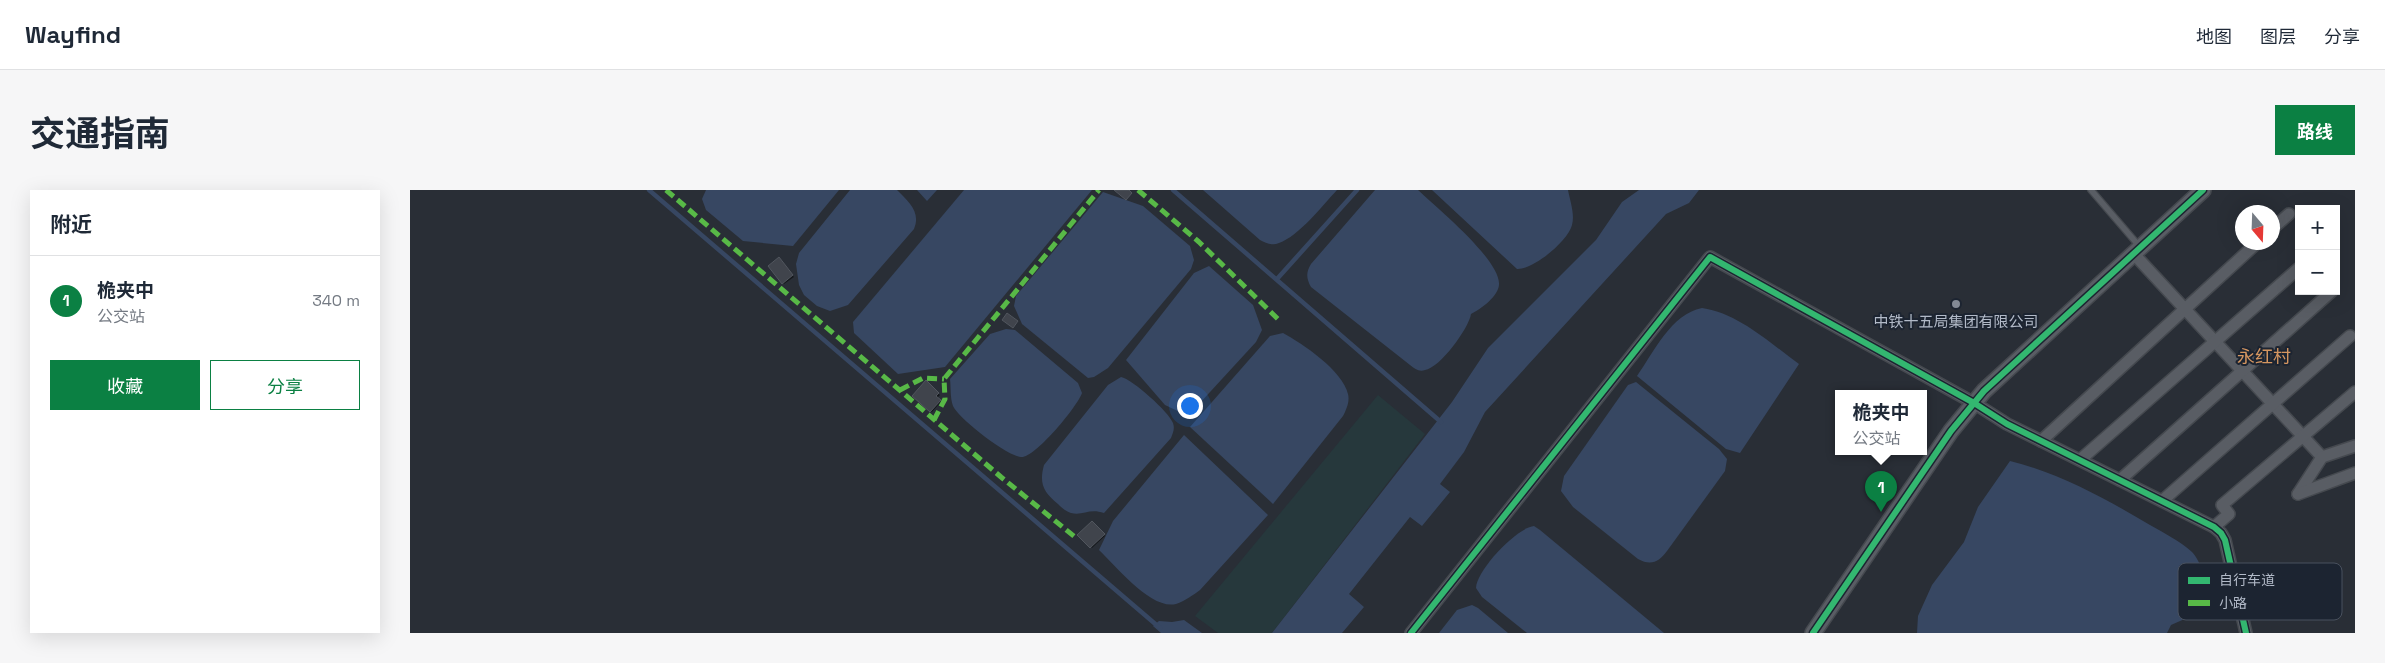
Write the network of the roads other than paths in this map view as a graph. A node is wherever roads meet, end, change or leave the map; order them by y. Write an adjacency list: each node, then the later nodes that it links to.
1 (2091, 190): 5 (lane)
2 (2203, 190): 5 (street)
3 (2290, 214): 4 (street)
4 (2280, 222)
5 (2137, 250): 9 (street); 14 (street)
6 (2249, 250): 9 (street)
7 (2295, 272): 11 (street)
8 (2328, 295): 12 (street)
9 (2185, 308): 11 (street); 17 (street)
10 (2350, 336): 15 (street)
11 (2216, 341): 12 (street); 20 (street)
12 (2243, 371): 15 (street); 22 (street)
13 (2355, 392): 16 (street)
14 (1974, 403): 17 (street); 27 (street); 28 (street)
15 (2273, 404): 16 (street); 23 (street)
16 (2303, 436): 19 (street); 24 (street)
17 (2041, 441): 20 (street)
18 (2355, 446): 19 (street)
19 (2322, 457): 21 (street)
20 (2080, 460): 22 (street)
21 (2355, 473)
22 (2120, 480): 23 (street)
23 (2162, 501): 24 (street)
24 (2214, 527): 25 (street)
25 (2230, 563)
26 (2243, 620): 29 (street)
27 (1411, 633)
28 (1813, 633)
29 (2246, 633)

